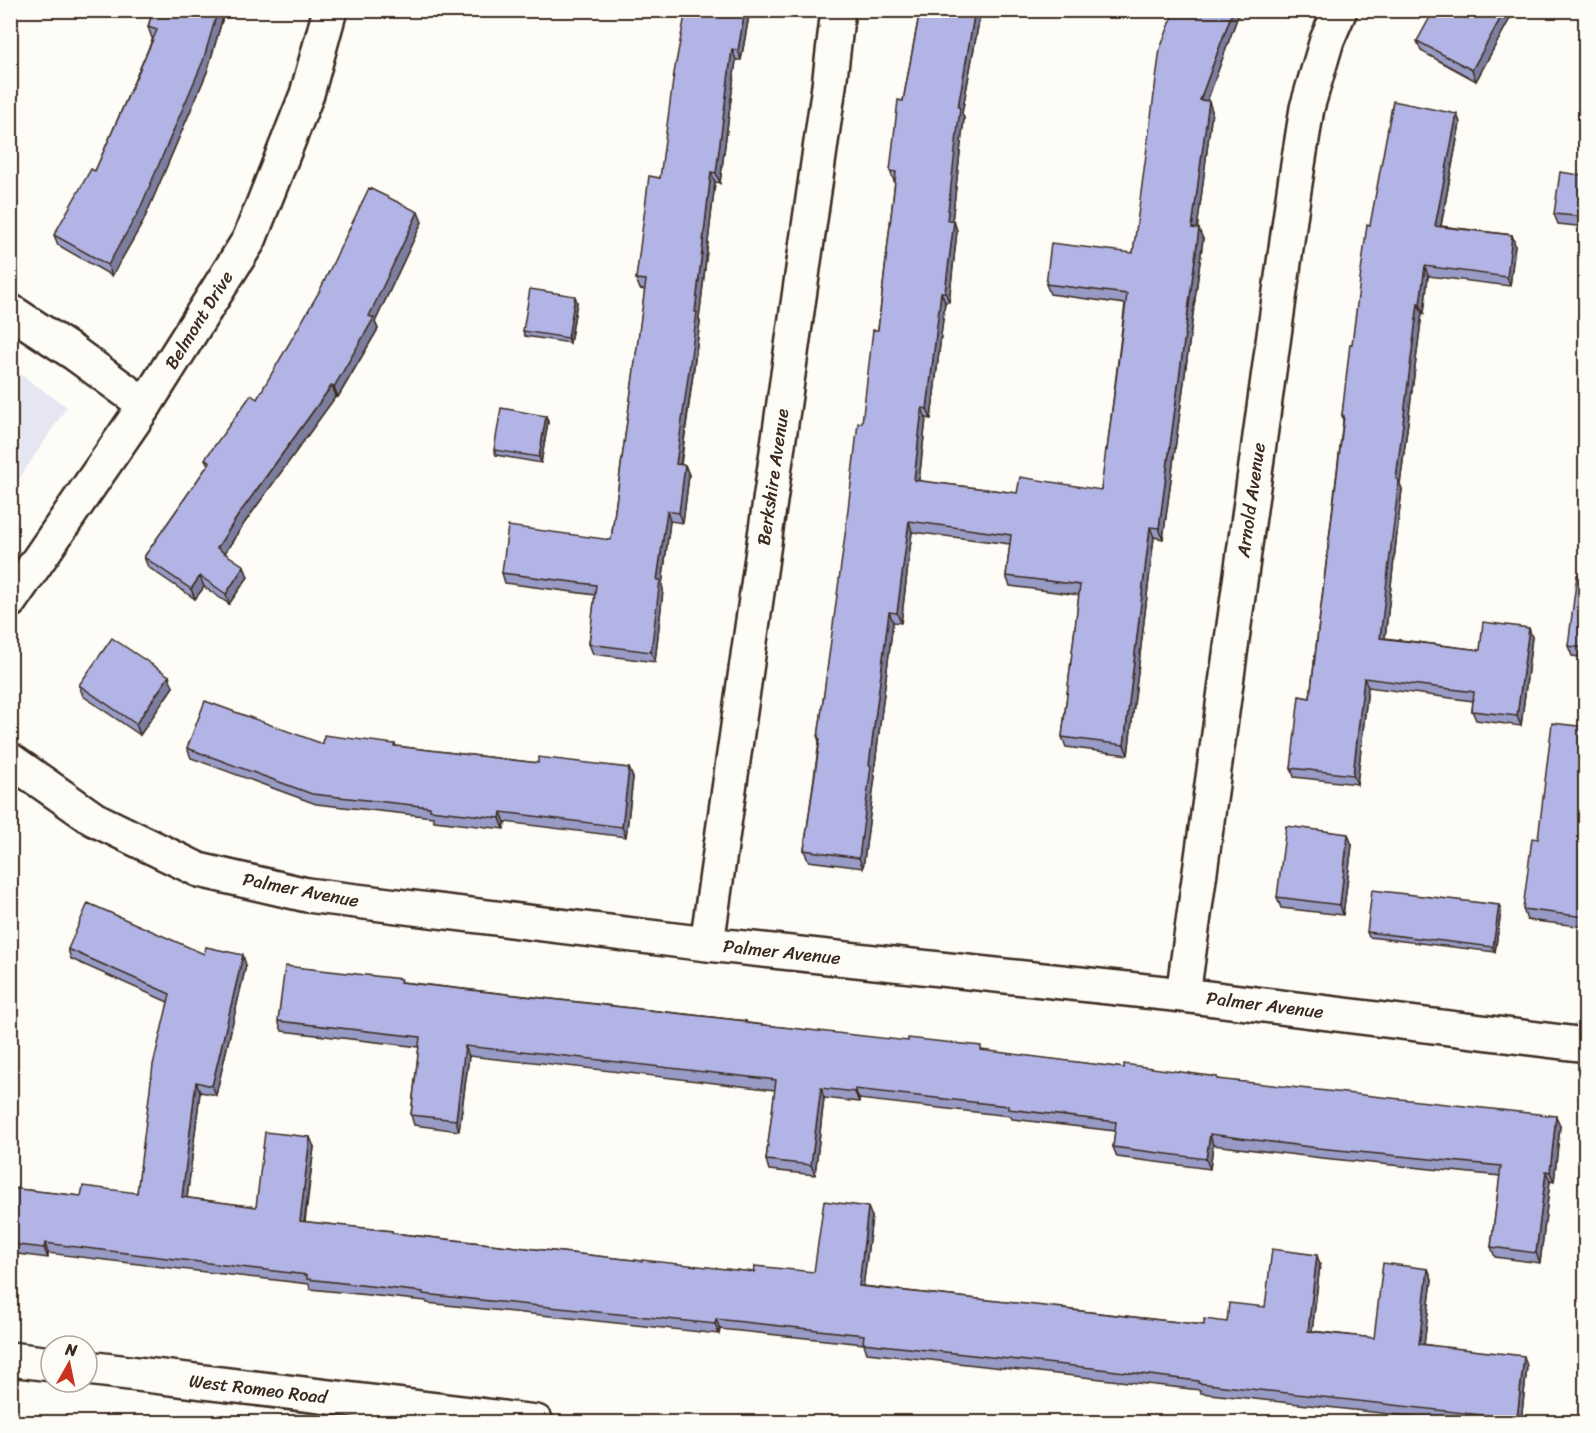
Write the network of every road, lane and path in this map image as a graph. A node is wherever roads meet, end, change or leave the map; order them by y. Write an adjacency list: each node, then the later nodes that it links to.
1 (330, 10): 5 (street, Belmont Drive)
2 (838, 10): 8 (street, Berkshire Avenue)
3 (1340, 10): 9 (street, Arnold Avenue)
4 (10, 311): 5 (street)
5 (145, 405): 6 (street, Belmont Drive)
6 (10, 601)
7 (10, 760): 8 (street, Palmer Avenue)
8 (707, 944): 9 (street, Palmer Avenue)
9 (1183, 995): 10 (street, Palmer Avenue)
10 (1586, 1045)
11 (10, 1359): 12 (street)
12 (39, 1363)
13 (99, 1369): 14 (street, West Romeo Road)
14 (536, 1422)

